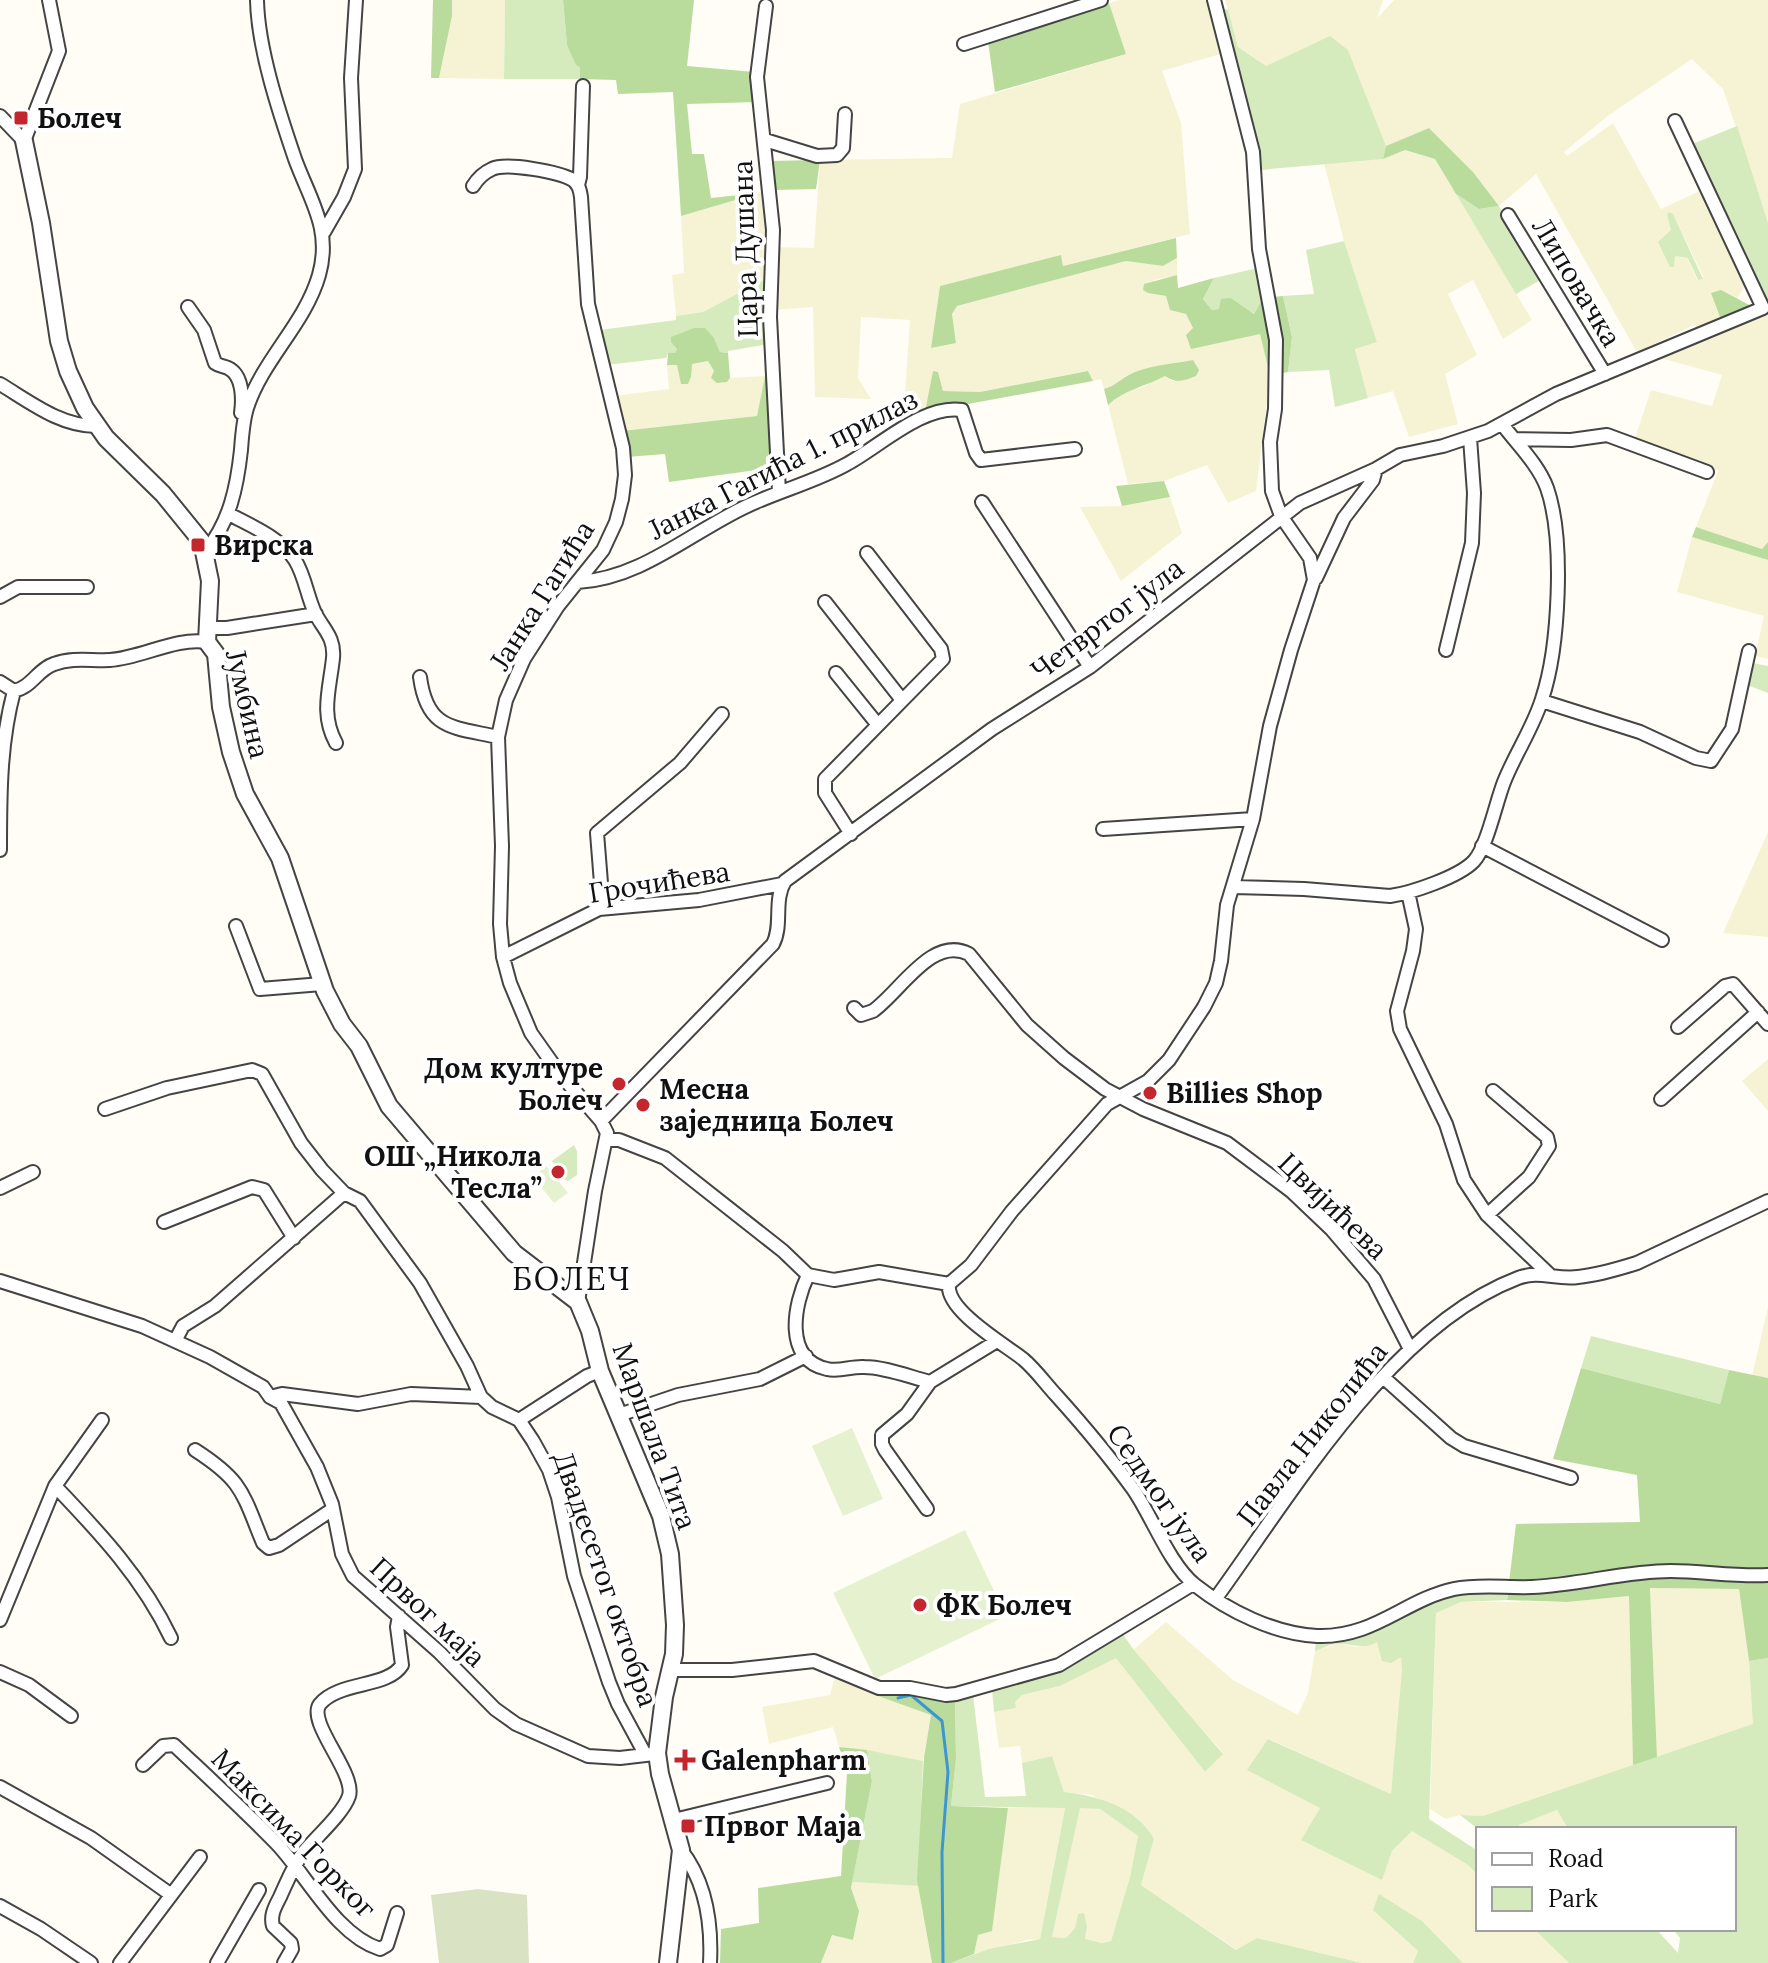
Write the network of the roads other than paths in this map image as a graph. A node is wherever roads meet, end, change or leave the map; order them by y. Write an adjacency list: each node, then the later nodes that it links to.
1 (49, 0): 13 (street)
2 (257, 0): 17 (street)
3 (356, 0): 17 (street)
4 (1101, 0): 7 (street)
5 (1214, 0): 32 (street)
6 (766, 6): 12 (street, Цара Душана)
7 (964, 44)
8 (583, 86): 14 (street, Јанка Гагића)
9 (845, 114): 12 (street)
10 (0, 116): 13 (street)
11 (1675, 121): 19 (street, Четвртог јула)
12 (765, 140): 29 (street, Цара Душана)
13 (24, 141): 23 (street, Јумбина)
14 (578, 185): 15 (street); 36 (street, Јанка Гагића)
15 (473, 186)
16 (1508, 215): 19 (street, Липовачка)
17 (324, 232): 21 (street)
18 (188, 307): 21 (street)
19 (1605, 374): 22 (street, Четвртог јула)
20 (0, 384): 23 (street)
21 (243, 423): 31 (street)
22 (1502, 424): 24 (street, Четвртог јула); 25 (street)
23 (96, 426): 33 (street, Јумбина)
24 (1470, 438): 27 (street, Четвртог јула); 42 (street)
25 (1515, 439): 28 (street); 50 (street)
26 (1075, 449): 29 (street, Јанка Гагића 1. прилаз)
27 (1376, 469): 32 (street, Четвртог јула); 35 (street)
28 (1707, 472)
29 (779, 492): 36 (street, Јанка Гагића 1. прилаз)
30 (982, 502): 44 (street)
31 (229, 514): 33 (street); 40 (street)
32 (1281, 516): 35 (street); 44 (street, Четвртог јула)
33 (206, 551): 41 (street, Јумбина)
34 (867, 553): 49 (street)
35 (1314, 580): 55 (street)
36 (578, 582): 53 (street, Јанка Гагића)
37 (87, 587): 38 (street)
38 (0, 597)
39 (825, 602): 49 (street)
40 (316, 614): 41 (street); 54 (street)
41 (208, 635): 48 (street); 67 (street, Јумбина)
42 (1446, 650)
43 (1749, 651): 50 (street)
44 (1090, 667): 57 (street, Четвртог јула)
45 (836, 673): 52 (street)
46 (420, 677): 53 (street)
47 (0, 682): 48 (street)
48 (14, 691): 59 (street)
49 (902, 700): 52 (street)
50 (1542, 701): 58 (street)
51 (722, 714): 63 (street)
52 (878, 725): 57 (street)
53 (498, 737): 66 (street, Јанка Гагића)
54 (336, 743)
55 (1253, 819): 56 (street); 61 (street)
56 (1103, 829)
57 (851, 834): 60 (street, Четвртог јула)
58 (1482, 846): 62 (street); 65 (street)
59 (0, 850)
60 (782, 884): 63 (street, Грочићева); 76 (street)
61 (1233, 887): 62 (street); 73 (street)
62 (1408, 892): 82 (street)
63 (599, 909): 66 (street, Грочићева)
64 (236, 926): 67 (street)
65 (1662, 940)
66 (503, 957): 76 (street, Јанка Гагића)
67 (322, 984): 89 (street, Јумбина)
68 (854, 1008): 73 (street, Цвијићева)
69 (1758, 1012): 70 (street); 71 (street); 74 (street)
70 (1768, 1024)
71 (1678, 1027)
72 (1493, 1091): 82 (street)
73 (1117, 1096): 88 (street); 92 (street, Цвијићева)
74 (1661, 1099)
75 (105, 1109): 80 (street)
76 (601, 1121): 77 (street, Маршала Тита)
77 (606, 1140): 86 (street); 89 (street, Маршала Тита)
78 (33, 1172): 79 (street)
79 (0, 1188)
80 (344, 1193): 84 (street); 98 (street)
81 (1768, 1201): 85 (street, Павла Николића)
82 (1487, 1215): 85 (street)
83 (164, 1222): 84 (street)
84 (294, 1238): 90 (street)
85 (1549, 1274): 92 (street, Павла Николића)
86 (808, 1275): 88 (street); 93 (street)
87 (0, 1281): 90 (street, Првог маја)
88 (949, 1284): 91 (street, Седмог јула)
89 (578, 1302): 94 (street, Маршала Тита)
90 (175, 1341): 97 (street, Првог маја)
91 (997, 1341): 96 (street); 108 (street, Седмог јула)
92 (1410, 1349): 95 (street, Павла Николића)
93 (806, 1356): 96 (street); 99 (street)
94 (600, 1371): 99 (street, Маршала Тита); 101 (street)
95 (1383, 1377): 103 (street); 109 (street, Павла Николића)
96 (930, 1382): 106 (street)
97 (270, 1397): 98 (street, Двадесетог октобра); 105 (street, Првог маја)
98 (481, 1397): 101 (street, Двадесетог октобра)
99 (619, 1415): 113 (street, Маршала Тита)
100 (102, 1420): 104 (street)
101 (519, 1420): 116 (street, Двадесетог октобра)
102 (195, 1450): 105 (street)
103 (1571, 1478)
104 (55, 1486): 111 (street); 112 (street)
105 (333, 1509): 110 (street, Првог маја)
106 (927, 1509)
107 (1768, 1575): 109 (street, Седмог јула)
108 (1193, 1584): 109 (street, Седмог јула); 113 (street)
109 (1216, 1598)
110 (399, 1616): 116 (street, Првог маја); 123 (street)
111 (0, 1620)
112 (171, 1638)
113 (671, 1670): 116 (street, Маршала Тита)
114 (0, 1672): 115 (street)
115 (71, 1716)
116 (651, 1754): 120 (street, Маршала Тита)
117 (143, 1765): 123 (street, Максима Горког)
118 (827, 1783): 120 (street)
119 (0, 1787): 125 (street)
120 (674, 1820): 121 (street, Маршала Тита)
121 (681, 1850): 132 (street, Маршала Тита); 133 (street)
122 (200, 1857): 125 (street)
123 (295, 1864): 127 (street, Максима Горког); 131 (street)
124 (259, 1890): 130 (street)
125 (170, 1894): 129 (street)
126 (0, 1906): 128 (street)
127 (397, 1913)
128 (91, 1963)
129 (120, 1963)
130 (217, 1963)
131 (284, 1963)
132 (668, 1963)
133 (710, 1963)

